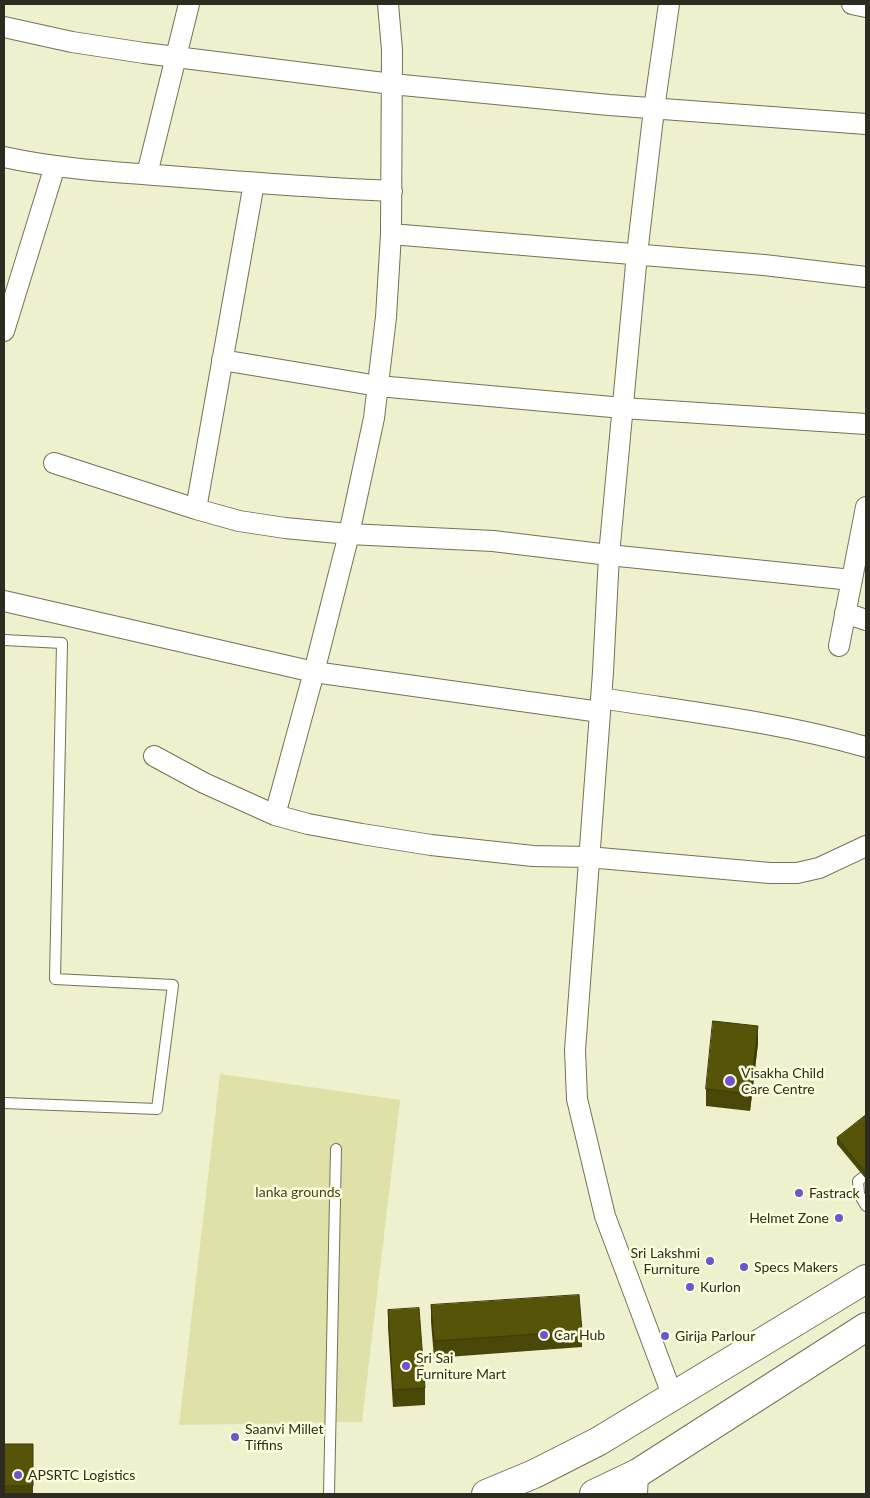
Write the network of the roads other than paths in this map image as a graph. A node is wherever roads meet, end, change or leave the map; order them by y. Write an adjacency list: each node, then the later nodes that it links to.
1 (189, 4): 7 (street)
2 (388, 4): 8 (street)
3 (669, 4): 9 (street)
4 (852, 4): 5 (street)
5 (866, 7)
6 (4, 27): 7 (street)
7 (177, 57): 8 (street); 13 (street)
8 (392, 84): 9 (street); 15 (street)
9 (654, 109): 10 (street); 17 (street)
10 (866, 124)
11 (4, 157): 12 (street)
12 (55, 166): 13 (street); 19 (street)
13 (147, 174): 14 (street)
14 (254, 183): 15 (street); 20 (street)
15 (392, 191): 16 (street)
16 (391, 234): 17 (street); 21 (street)
17 (637, 254): 18 (street); 22 (street)
18 (866, 277)
19 (4, 331)
20 (222, 360): 21 (street); 26 (street)
21 (378, 386): 22 (street); 27 (street)
22 (623, 408): 23 (street); 28 (street)
23 (866, 424)
24 (54, 464): 26 (street)
25 (866, 507): 29 (street)
26 (196, 509): 27 (street)
27 (349, 534): 28 (street); 35 (street)
28 (609, 555): 29 (street); 36 (street)
29 (852, 580): 31 (street)
30 (4, 601): 35 (street)
31 (845, 612): 32 (street); 34 (street)
32 (866, 620)
33 (4, 640): 42 (lane)
34 (839, 646)
35 (314, 672): 36 (street); 39 (street)
36 (600, 705): 37 (street); 41 (street)
37 (866, 747)
38 (154, 756): 39 (street)
39 (275, 815): 41 (street)
40 (866, 846): 41 (street)
41 (588, 858): 48 (street)
42 (4, 1104)
43 (336, 1149): 50 (lane)
44 (866, 1175): 45 (lane)
45 (866, 1206)
46 (866, 1279): 48 (main road)
47 (866, 1327): 49 (main road)
48 (673, 1397): 51 (main road)
49 (638, 1484): 52 (main road)
50 (329, 1494)
51 (486, 1494)
52 (594, 1494)

